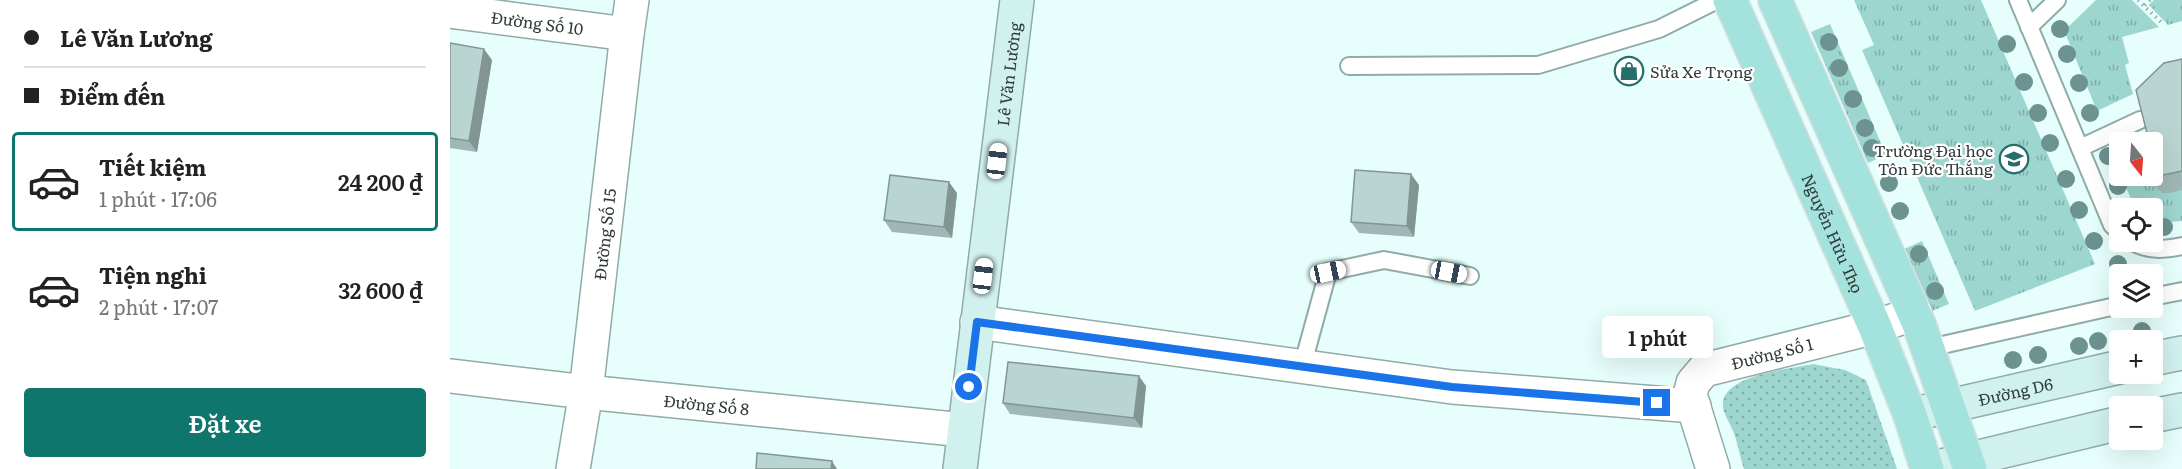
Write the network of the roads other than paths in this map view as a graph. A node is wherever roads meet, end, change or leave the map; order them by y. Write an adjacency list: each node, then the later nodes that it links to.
1 (632, 0): 10 (street, Đường Số 15)
2 (1017, 0): 22 (street, Lê Văn Lương)
3 (1718, 0): 11 (lane)
4 (1730, 0): 23 (main road, Nguyễn Hữu Thọ)
5 (1774, 0): 21 (main road)
6 (2018, 0): 9 (lane)
7 (2057, 0): 9 (lane)
8 (450, 10): 10 (street, Đường Số 10)
9 (2029, 27): 13 (lane)
10 (627, 34): 30 (street, Đường Số 15)
11 (1349, 66)
12 (2140, 120): 13 (lane)
13 (2080, 148): 14 (lane)
14 (2109, 218)
15 (2182, 246): 16 (lane)
16 (2163, 249)
17 (1470, 276): 27 (lane)
18 (2182, 291): 19 (lane)
19 (2163, 295)
20 (2109, 307): 24 (lane)
21 (1915, 313): 23 (street); 24 (main road)
22 (977, 322): 27 (street); 37 (street, Lê Văn Lương)
23 (1875, 327): 31 (street, Đường Số 1); 35 (main road, Nguyễn Hữu Thọ)
24 (1929, 348): 32 (main road)
25 (2182, 353): 26 (street)
26 (2163, 357)
27 (1302, 367): 31 (street)
28 (2109, 370): 32 (street, Đường D6)
29 (450, 376): 30 (street, Đường Số 8)
30 (586, 392): 37 (street, Đường Số 8); 39 (street, Đường Số 15)
31 (1694, 406): 41 (street, Đường Số 1)
32 (1950, 406): 35 (street, Đường D6); 38 (main road)
33 (2182, 410): 34 (street)
34 (2163, 414)
35 (1910, 415): 42 (main road, Nguyễn Hữu Thọ)
36 (2109, 426): 38 (street)
37 (964, 430): 40 (street, Lê Văn Lương)
38 (1969, 464): 42 (street)
39 (573, 469)
40 (960, 469)
41 (1713, 469)
42 (1928, 469)

